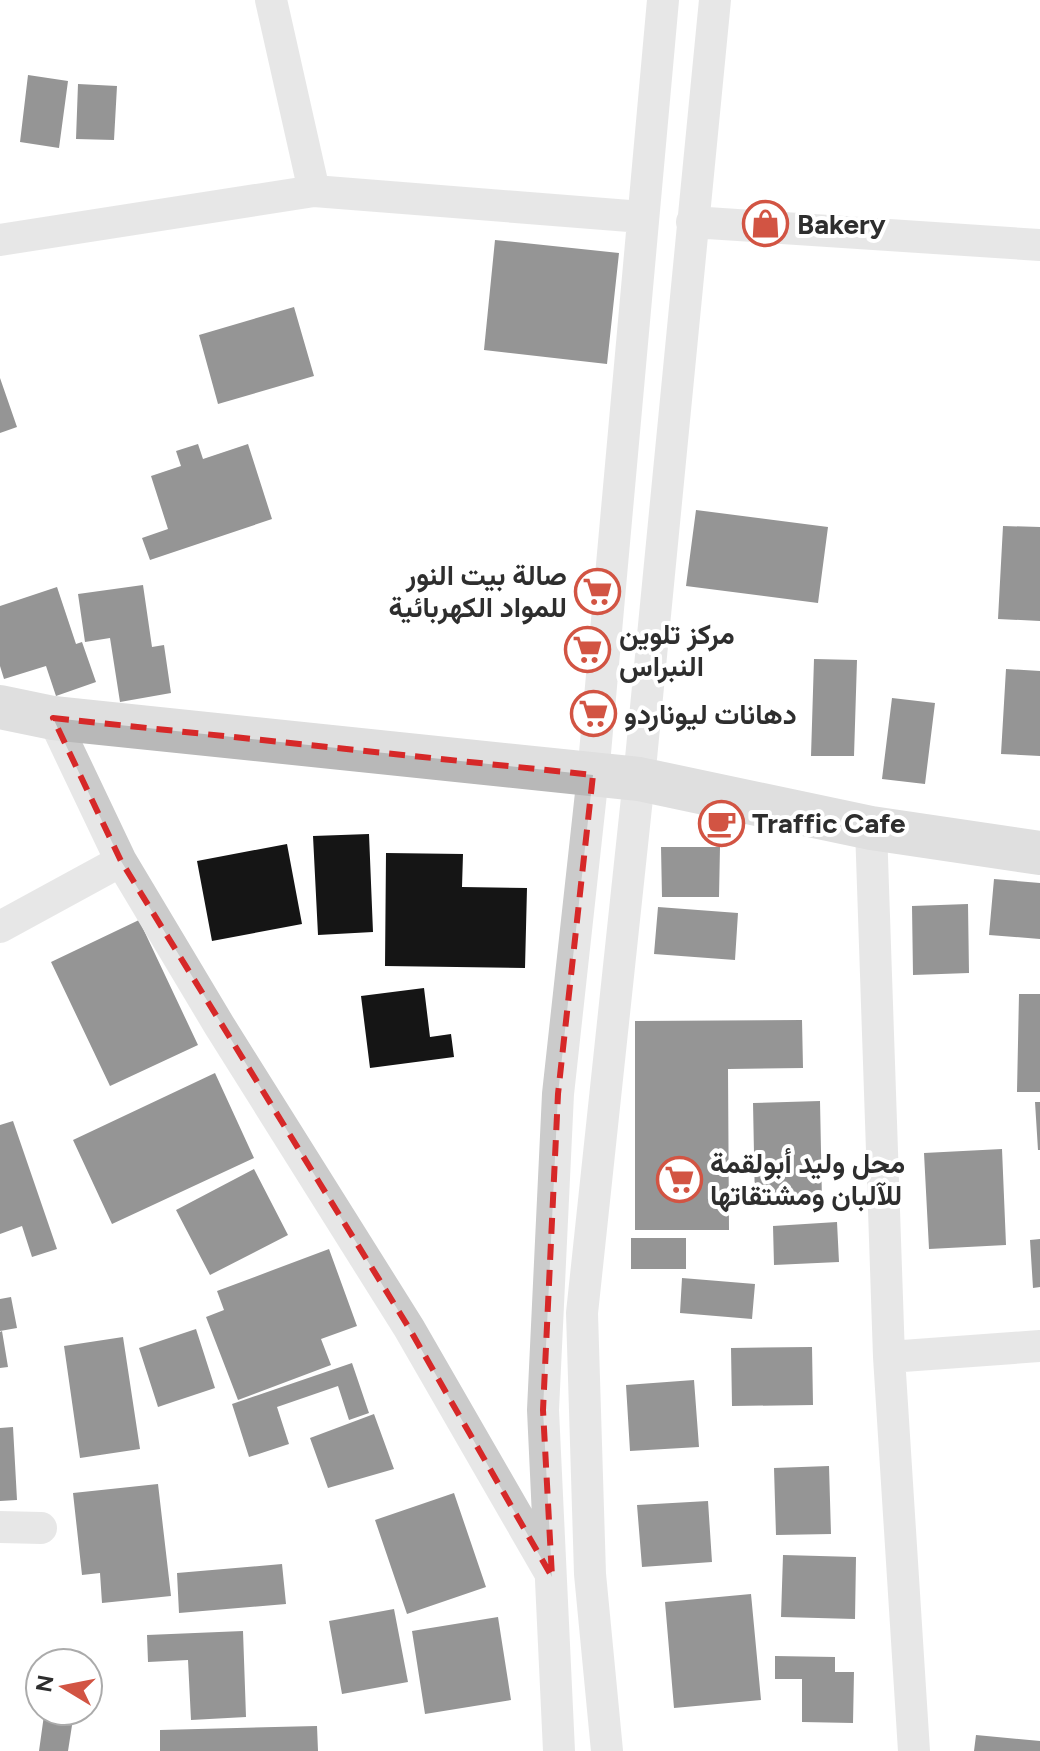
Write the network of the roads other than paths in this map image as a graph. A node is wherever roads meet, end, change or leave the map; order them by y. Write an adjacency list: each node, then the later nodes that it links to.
1 (271, 0): 4 (street)
2 (663, 0): 5 (street)
3 (715, 0): 6 (street)
4 (314, 191): 5 (street); 7 (street)
5 (642, 217): 11 (street)
6 (692, 222): 8 (street); 12 (street)
7 (0, 240)
8 (1040, 245)
9 (0, 707): 10 (street)
10 (53, 718): 11 (street); 15 (street)
11 (593, 775): 12 (street); 21 (street)
12 (639, 779): 13 (street); 23 (street)
13 (871, 828): 14 (street); 18 (street)
14 (1040, 853)
15 (121, 861): 16 (street); 21 (street)
16 (0, 927)
17 (1040, 1346): 18 (street)
18 (889, 1357): 24 (street)
19 (0, 1527): 20 (street)
20 (41, 1528)
21 (552, 1577): 22 (street)
22 (559, 1751)
23 (607, 1751)
24 (914, 1751)

